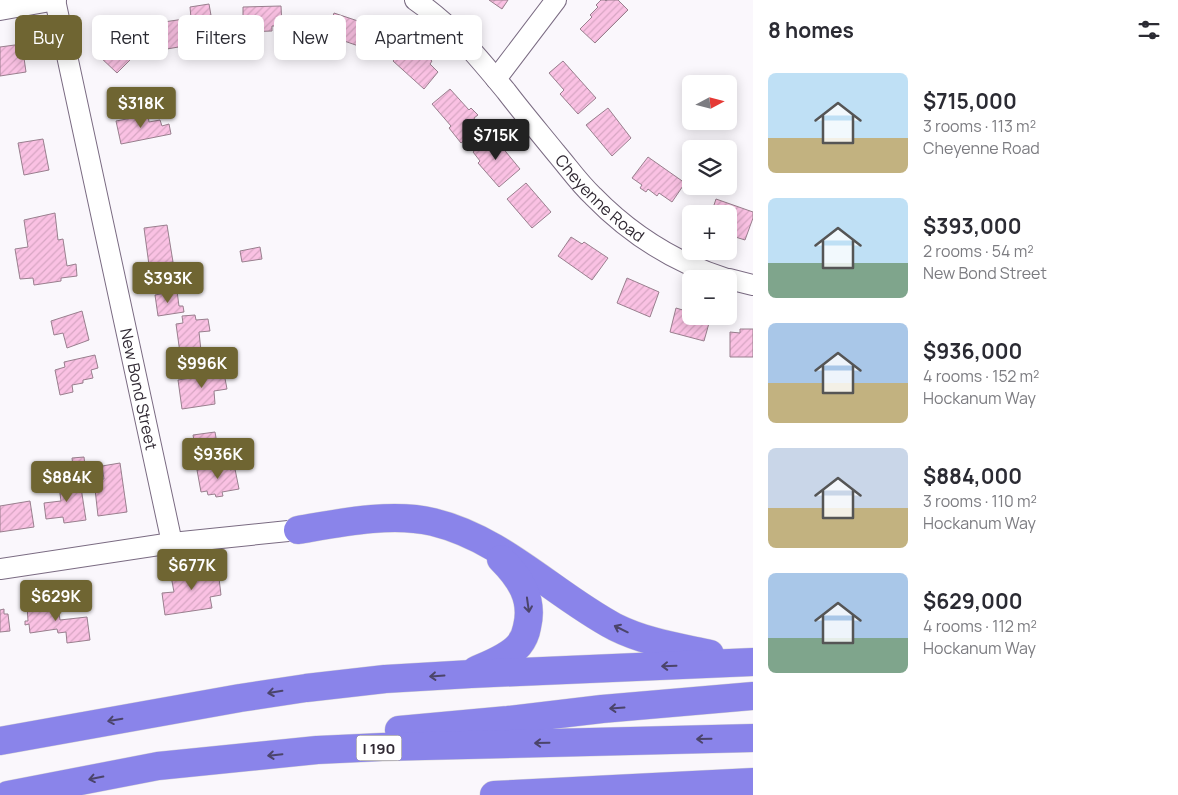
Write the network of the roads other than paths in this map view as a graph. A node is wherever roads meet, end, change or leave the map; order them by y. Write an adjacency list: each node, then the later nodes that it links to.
1 (55, 0): 4 (street); 11 (street, New Bond Street)
2 (416, 0): 5 (street, Cheyenne Road)
3 (556, 0): 5 (street)
4 (0, 10)
5 (496, 79): 6 (street, Cheyenne Road)
6 (702, 270)
7 (737, 281): 8 (street, Cheyenne Road)
8 (753, 285)
9 (298, 530): 10 (highway); 11 (street)
10 (479, 540): 13 (highway, one-way to 10); 14 (highway, one-way to 14)
11 (172, 543): 12 (street)
12 (0, 569)
13 (753, 662): 14 (highway, one-way to 14)
14 (464, 674): 17 (highway, one-way to 17)
15 (753, 696): 18 (highway, one-way to 18)
16 (753, 738): 18 (highway, I 190, one-way to 18)
17 (0, 741)
18 (318, 750): 20 (highway, I 190, one-way to 20)
19 (753, 782): 21 (highway)
20 (8, 795)
21 (494, 795)

